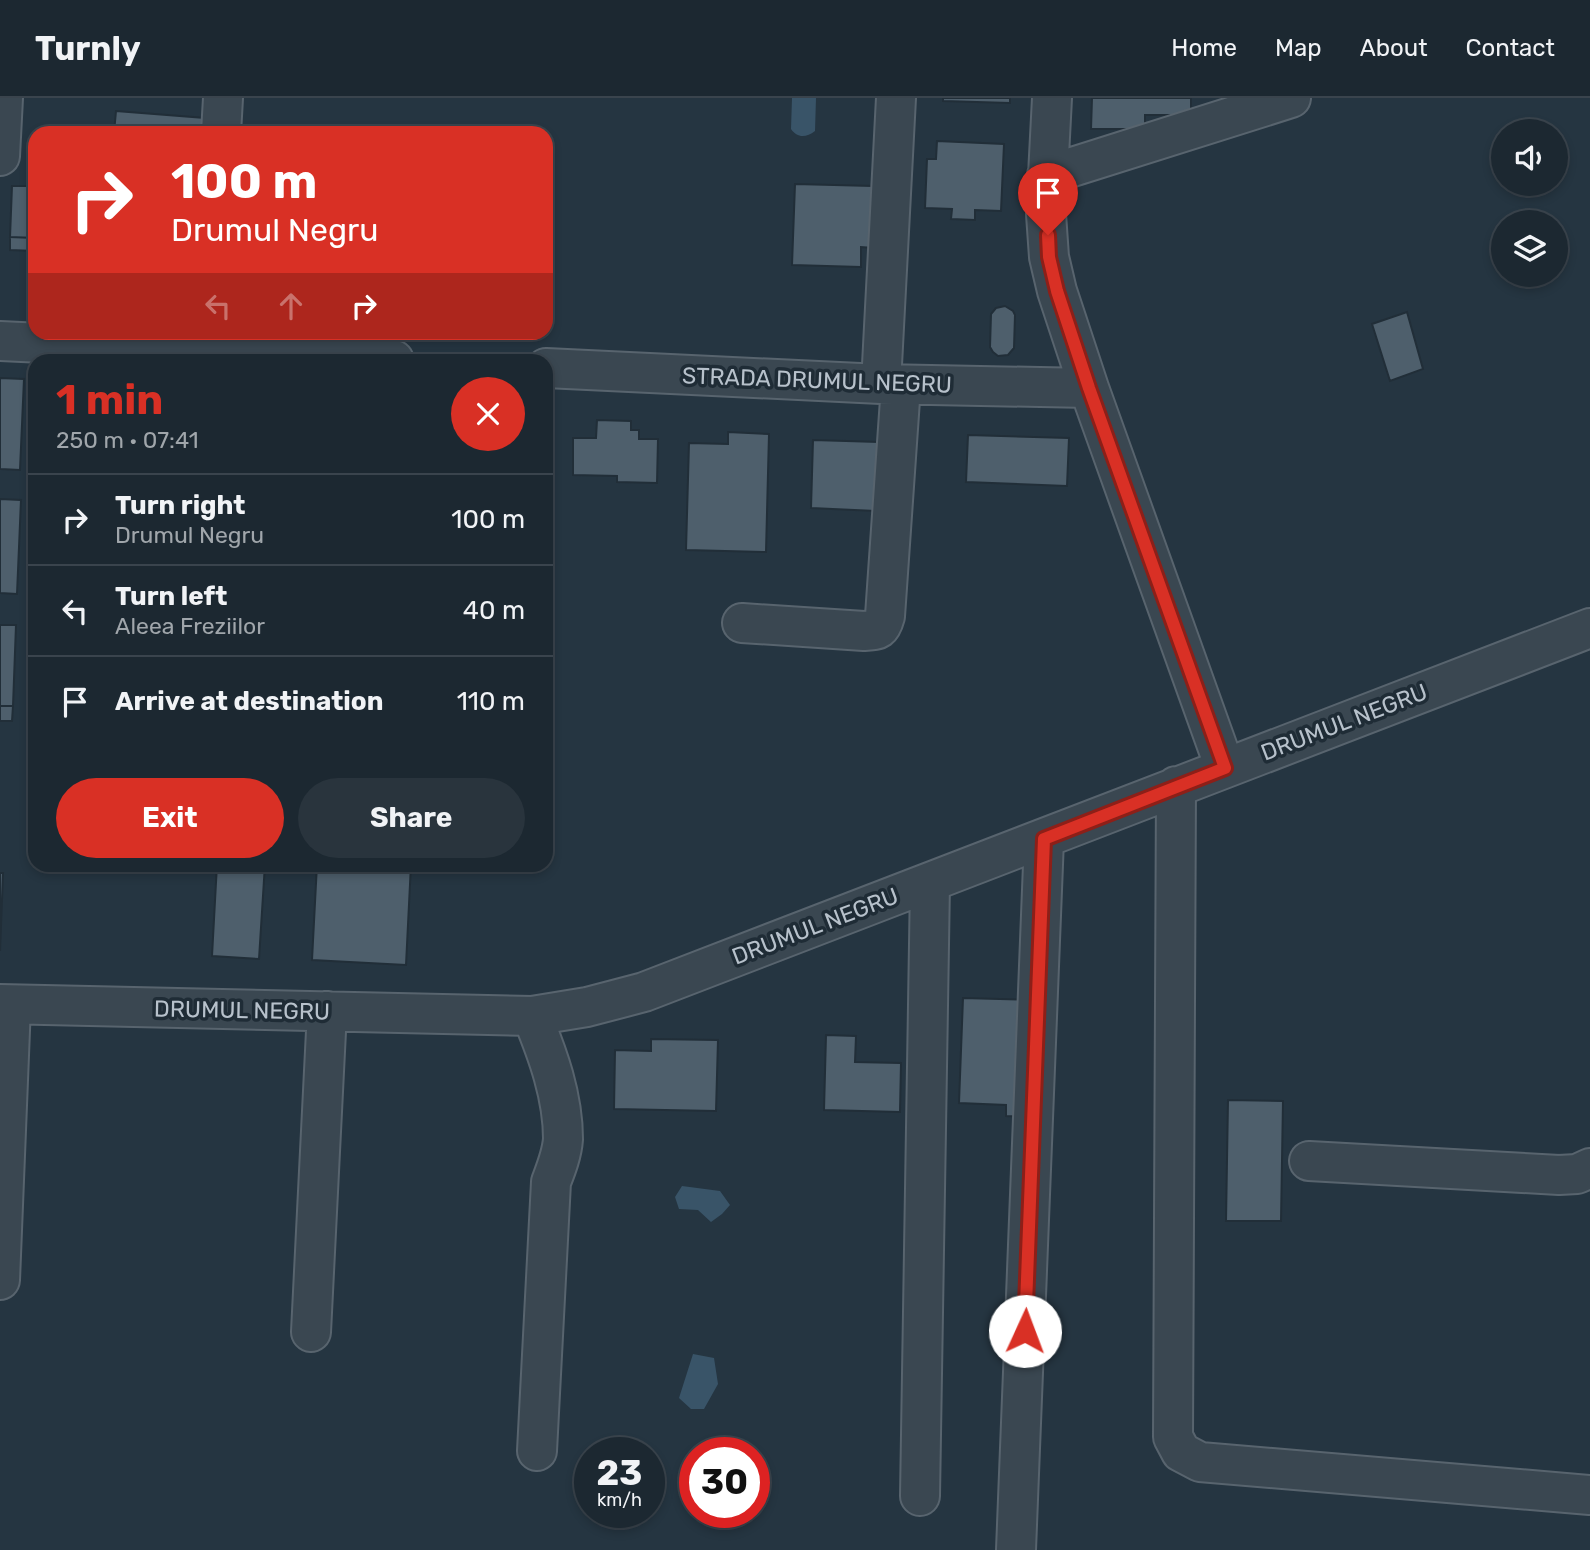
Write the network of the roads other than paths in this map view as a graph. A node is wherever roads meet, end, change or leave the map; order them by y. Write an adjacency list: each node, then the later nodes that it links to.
1 (3, 98): 7 (street)
2 (223, 98): 6 (street)
3 (896, 98): 13 (street)
4 (1052, 98): 8 (street)
5 (1291, 98): 8 (street)
6 (221, 126)
7 (0, 156)
8 (1047, 175): 14 (street)
9 (0, 341): 10 (street)
10 (211, 342): 11 (street)
11 (249, 354)
12 (553, 368): 13 (street, STRADA DRUMUL NEGRU)
13 (891, 385): 14 (street, STRADA DRUMUL NEGRU); 15 (street)
14 (1089, 388): 17 (street)
15 (742, 624)
16 (1590, 628): 17 (street, DRUMUL NEGRU)
17 (1225, 768): 18 (street, DRUMUL NEGRU)
18 (1176, 786): 19 (street, DRUMUL NEGRU); 29 (street)
19 (1044, 839): 20 (street, DRUMUL NEGRU); 31 (street)
20 (930, 883): 23 (street, DRUMUL NEGRU); 30 (street)
21 (5, 1004): 22 (street, DRUMUL NEGRU); 26 (street)
22 (327, 1012): 23 (street, DRUMUL NEGRU); 27 (street)
23 (532, 1016): 28 (street)
24 (1309, 1161): 25 (street)
25 (1590, 1168)
26 (0, 1280)
27 (311, 1332)
28 (537, 1451)
29 (1590, 1495)
30 (919, 1496)
31 (1016, 1550)

